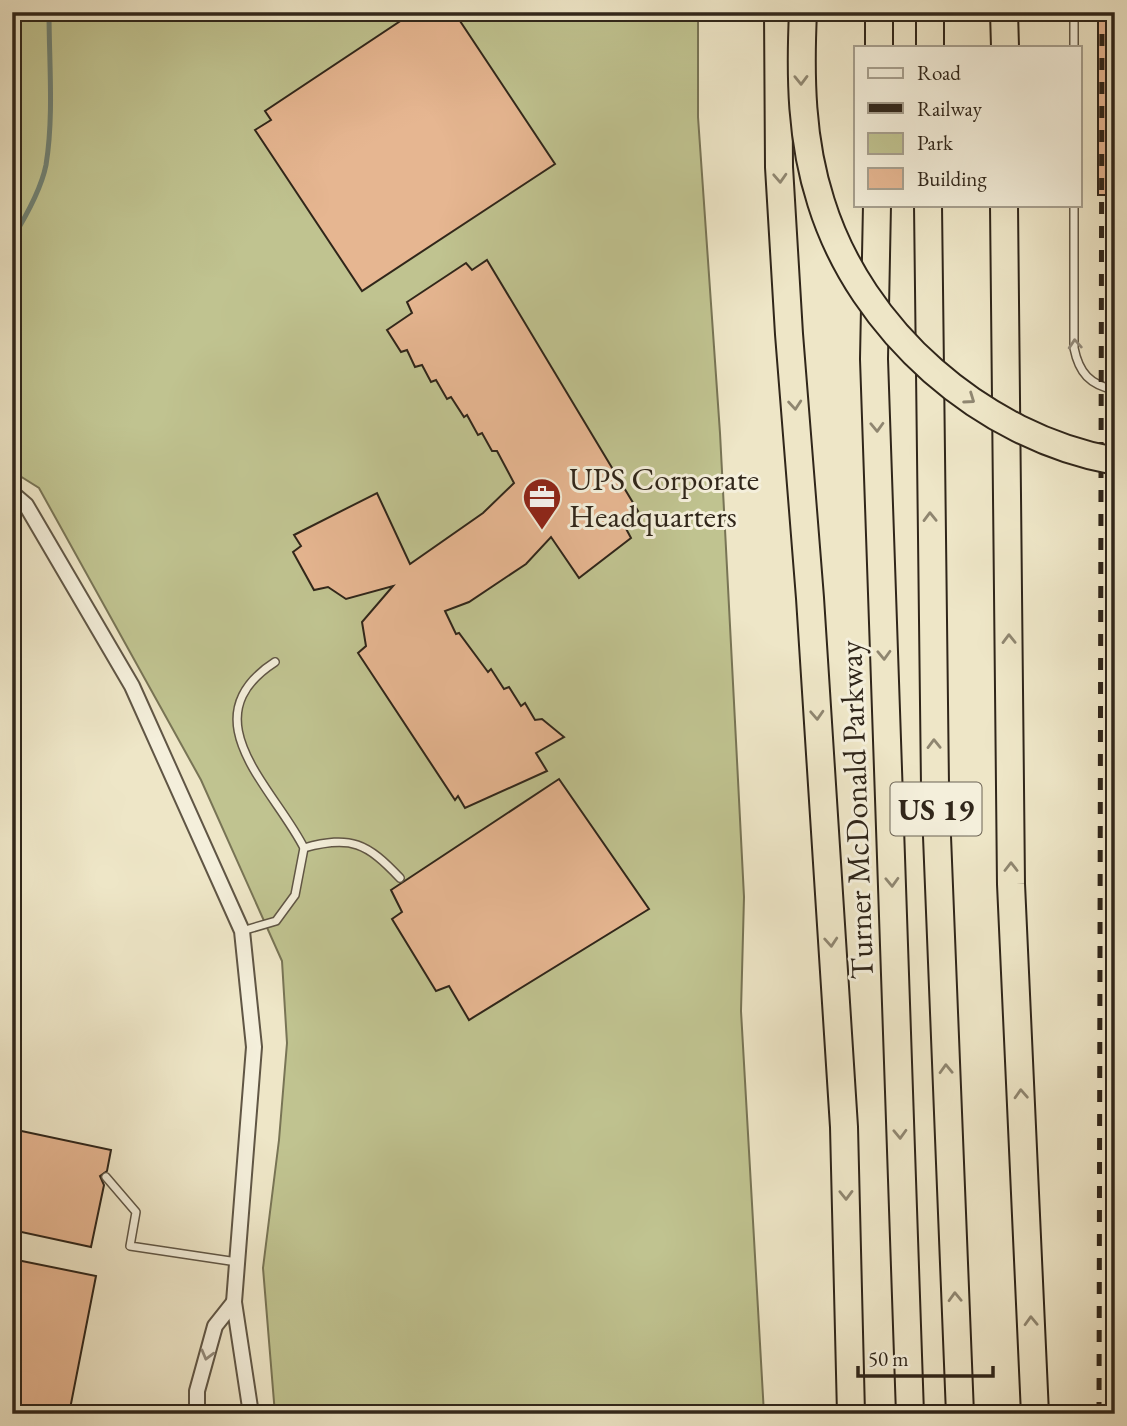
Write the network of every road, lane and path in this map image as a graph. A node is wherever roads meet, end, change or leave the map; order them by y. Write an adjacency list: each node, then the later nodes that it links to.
1 (778, 12): 27 (highway, one-way to 27)
2 (803, 12): 16 (highway, one-way to 16, bridge)
3 (879, 12): 7 (highway)
4 (930, 12): 8 (highway)
5 (1004, 12): 9 (highway)
6 (1074, 12): 10 (lane)
7 (879, 46)
8 (929, 46)
9 (1005, 46)
10 (1074, 46)
11 (877, 206): 28 (highway, Turner McDonald Parkway / US 19, one-way to 28)
12 (928, 206): 29 (highway, US 19, one-way to 12)
13 (1004, 206): 30 (highway, one-way to 13)
14 (1074, 206): 15 (lane, one-way to 14)
15 (1115, 390)
16 (1115, 461)
17 (12, 493): 21 (street)
18 (275, 662): 19 (lane)
19 (304, 848): 20 (lane); 21 (lane)
20 (400, 878)
21 (242, 931): 23 (street)
22 (106, 1177): 23 (lane)
23 (237, 1262): 24 (street)
24 (234, 1302): 25 (street, one-way to 25); 26 (street)
25 (197, 1414)
26 (251, 1414)
27 (851, 1414)
28 (910, 1414)
29 (960, 1414)
30 (1035, 1414)

